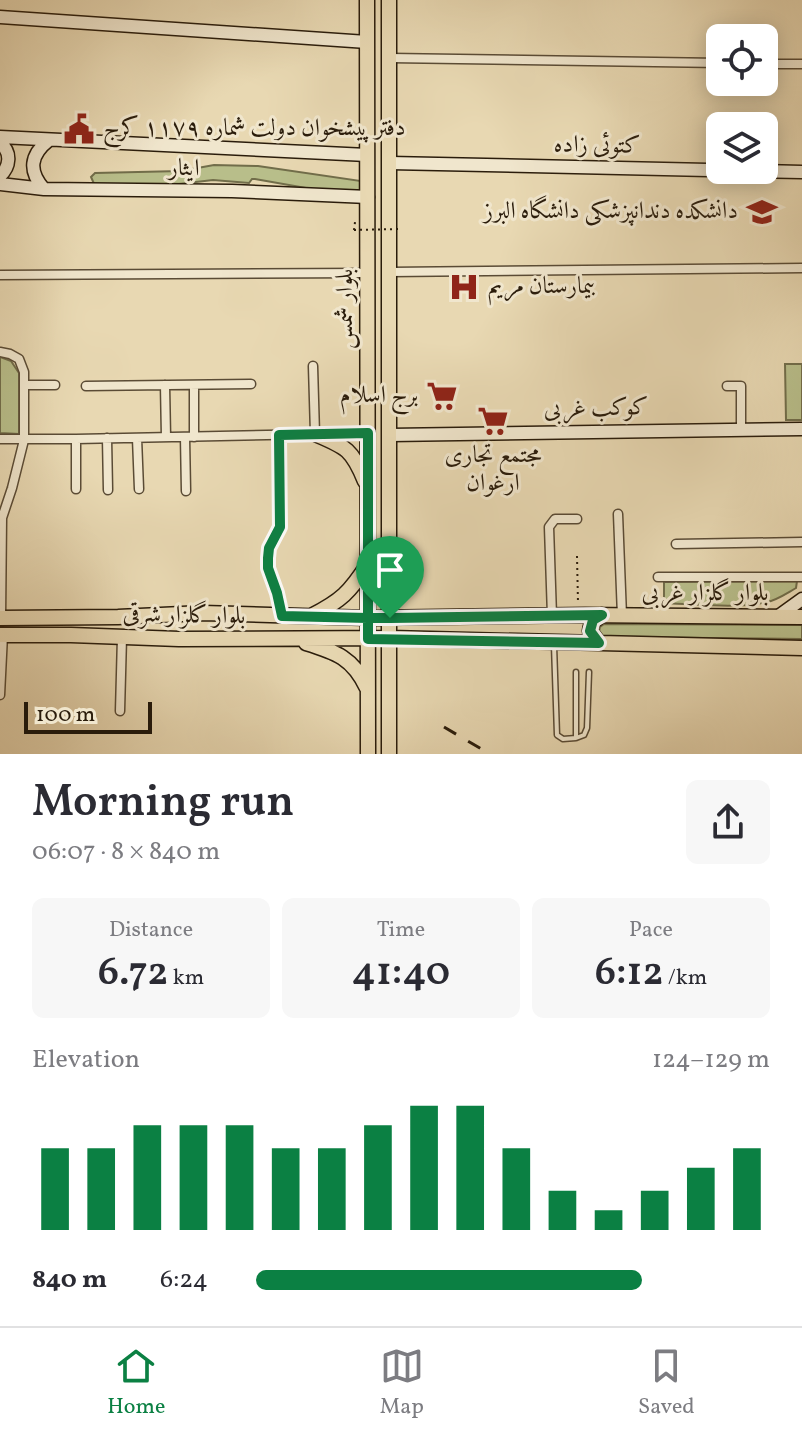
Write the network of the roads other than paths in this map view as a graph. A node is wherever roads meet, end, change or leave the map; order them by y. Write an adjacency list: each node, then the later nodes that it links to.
1 (367, 0): 5 (main road, بلوار شمس)
2 (389, 0): 6 (main road, بلوار شمس)
3 (0, 9): 5 (street)
4 (0, 17): 5 (street)
5 (360, 37): 13 (main road, بلوار شمس)
6 (390, 58): 7 (street); 14 (main road, بلوار شمس)
7 (706, 63)
8 (778, 64): 9 (street)
9 (802, 64)
10 (0, 137): 11 (street, ایثار)
11 (49, 140): 13 (street, ایثار); 18 (street)
12 (0, 143): 16 (street)
13 (367, 155): 19 (main road, بلوار شمس)
14 (390, 163): 15 (street, کتوئی زاده); 21 (main road, بلوار شمس)
15 (802, 172)
16 (0, 176)
17 (0, 184): 18 (street, ایثار)
18 (44, 189): 19 (street, ایثار)
19 (368, 197): 22 (main road, بلوار شمس)
20 (802, 268): 21 (street)
21 (390, 272): 38 (main road, بلوار شمس)
22 (368, 273): 23 (street); 35 (main road, بلوار شمس)
23 (0, 275)
24 (0, 352): 27 (street)
25 (313, 366): 36 (street)
26 (251, 384): 30 (street)
27 (24, 385): 28 (street); 45 (street)
28 (55, 385)
29 (165, 385): 30 (street); 31 (street); 39 (street)
30 (194, 385): 40 (street)
31 (86, 386)
32 (727, 386): 33 (street)
33 (741, 428): 34 (street, کوکب غربی); 38 (street, کوکب غربی)
34 (802, 429)
35 (368, 433): 36 (street); 52 (main road, بلوار شمس)
36 (315, 434): 37 (street); 52 (main road)
37 (279, 435): 40 (street); 65 (lane)
38 (390, 435): 73 (main road, بلوار شمس)
39 (166, 437): 40 (street); 42 (street)
40 (190, 437): 51 (street)
41 (107, 438): 42 (street); 44 (street); 50 (street)
42 (137, 438): 49 (street)
43 (0, 439): 45 (street)
44 (76, 439): 45 (street); 48 (street)
45 (24, 440): 47 (street)
46 (0, 485): 47 (street)
47 (12, 488): 54 (street)
48 (76, 489)
49 (139, 489)
50 (108, 490)
51 (186, 491)
52 (368, 491): 58 (main road, بلوار شمس)
53 (618, 514): 67 (street)
54 (1, 517): 71 (street)
55 (577, 519): 66 (street)
56 (802, 542): 57 (street)
57 (676, 544)
58 (368, 564): 68 (main road); 72 (main road, بلوار شمس)
59 (658, 577): 60 (street)
60 (802, 577)
61 (801, 600): 69 (street)
62 (203, 613): 63 (main road, بلوار گلزار شرقی); 65 (main road, بلوار گلزار شرقی); 79 (main road)
63 (147, 614): 71 (main road, بلوار گلزار شرقی); 78 (main road)
64 (602, 615): 66 (main road, بلوار گلزار غربی); 67 (main road, بلوار گلزار غربی); 82 (main road)
65 (282, 616): 68 (main road, بلوار گلزار شرقی)
66 (565, 616): 73 (main road, بلوار گلزار غربی); 81 (main road)
67 (622, 616): 69 (main road, بلوار گلزار غربی)
68 (309, 617): 72 (main road, بلوار گلزار شرقی)
69 (777, 617): 70 (main road, بلوار گلزار غربی)
70 (802, 617)
71 (1, 618)
72 (368, 618): 73 (main road, بلوار گلزار غربی); 80 (main road, بلوار شمس)
73 (390, 618): 77 (main road, بلوار شمس)
74 (2, 635): 75 (main road, بلوار گلزار شرقی); 87 (street)
75 (122, 637): 78 (main road, بلوار گلزار شرقی); 88 (street)
76 (286, 638): 79 (main road, بلوار گلزار شرقی); 80 (main road, بلوار گلزار شرقی); 86 (main road)
77 (390, 638): 80 (main road); 81 (main road); 91 (main road, بلوار شمس)
78 (149, 639): 79 (main road, بلوار گلزار شرقی)
79 (201, 639)
80 (368, 639): 86 (main road)
81 (561, 642): 82 (main road); 89 (lane)
82 (599, 643): 83 (main road)
83 (798, 651)
84 (576, 672): 89 (lane)
85 (589, 672): 89 (lane)
86 (368, 692): 90 (main road)
87 (0, 695)
88 (120, 711)
89 (576, 738)
90 (368, 754)
91 (389, 754)

